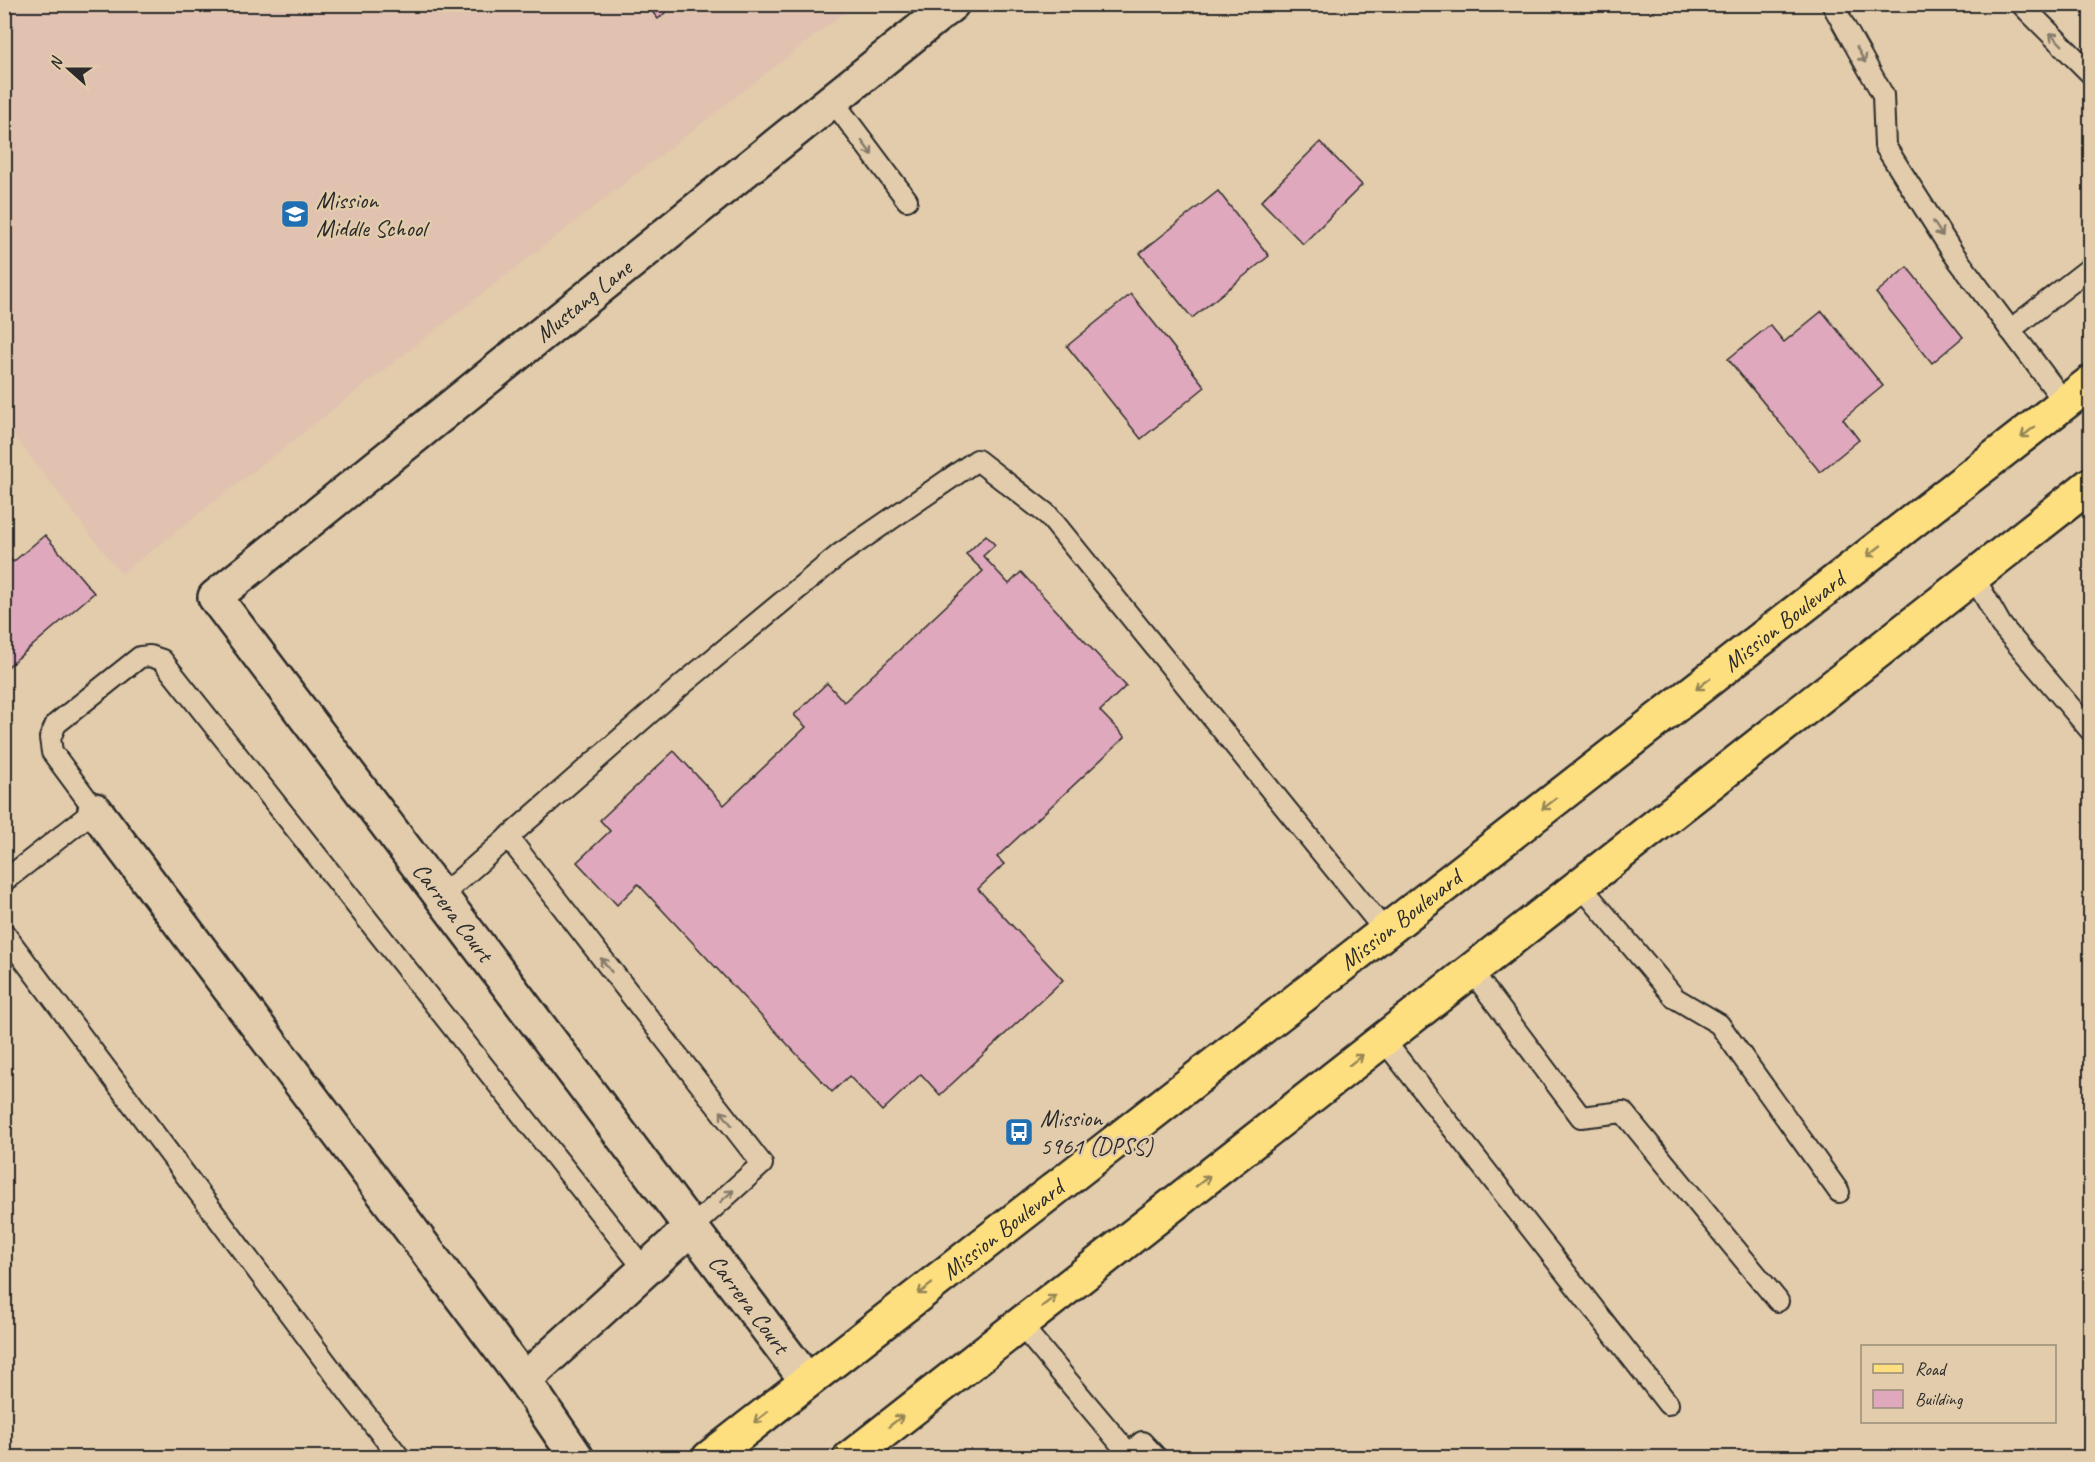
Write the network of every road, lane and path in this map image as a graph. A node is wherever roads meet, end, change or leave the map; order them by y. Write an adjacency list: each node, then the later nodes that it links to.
1 (952, 4): 5 (street, Mustang Lane)
2 (1832, 4): 8 (lane, one-way to 8)
3 (2021, 4): 4 (lane, one-way to 3)
4 (2091, 73)
5 (833, 100): 6 (lane, one-way to 6); 13 (street, Mustang Lane)
6 (907, 200)
7 (2091, 268): 8 (lane)
8 (2010, 330): 10 (lane)
9 (2091, 383): 10 (main road, Mission Boulevard)
10 (2065, 403): 20 (main road, Mission Boulevard, one-way to 20)
11 (2091, 485): 12 (main road)
12 (1974, 577): 14 (lane); 18 (main road)
13 (215, 597): 19 (street, Carrera Court)
14 (2091, 730)
15 (95, 810): 17 (lane); 26 (lane); 29 (street)
16 (508, 837): 19 (lane); 20 (lane); 25 (lane, one-way to 16)
17 (4, 881)
18 (1580, 885): 22 (main road); 24 (lane)
19 (441, 896): 25 (street, Carrera Court)
20 (1385, 931): 30 (main road, Mission Boulevard, one-way to 30)
21 (4, 933): 33 (lane)
22 (1471, 970): 23 (main road); 27 (lane)
23 (1383, 1039): 28 (main road, one-way to 23); 31 (lane)
24 (1839, 1192)
25 (691, 1228): 26 (street, Carrera Court); 30 (street, Carrera Court)
26 (645, 1270): 29 (street, Carrera Court)
27 (1778, 1301)
28 (1020, 1324): 32 (lane); 36 (main road, one-way to 28)
29 (524, 1380): 34 (street)
30 (807, 1381): 35 (main road, Mission Boulevard, one-way to 35)
31 (1668, 1404)
32 (1127, 1456): 37 (lane)
33 (400, 1458)
34 (577, 1458)
35 (709, 1458)
36 (850, 1458)
37 (1157, 1458)

